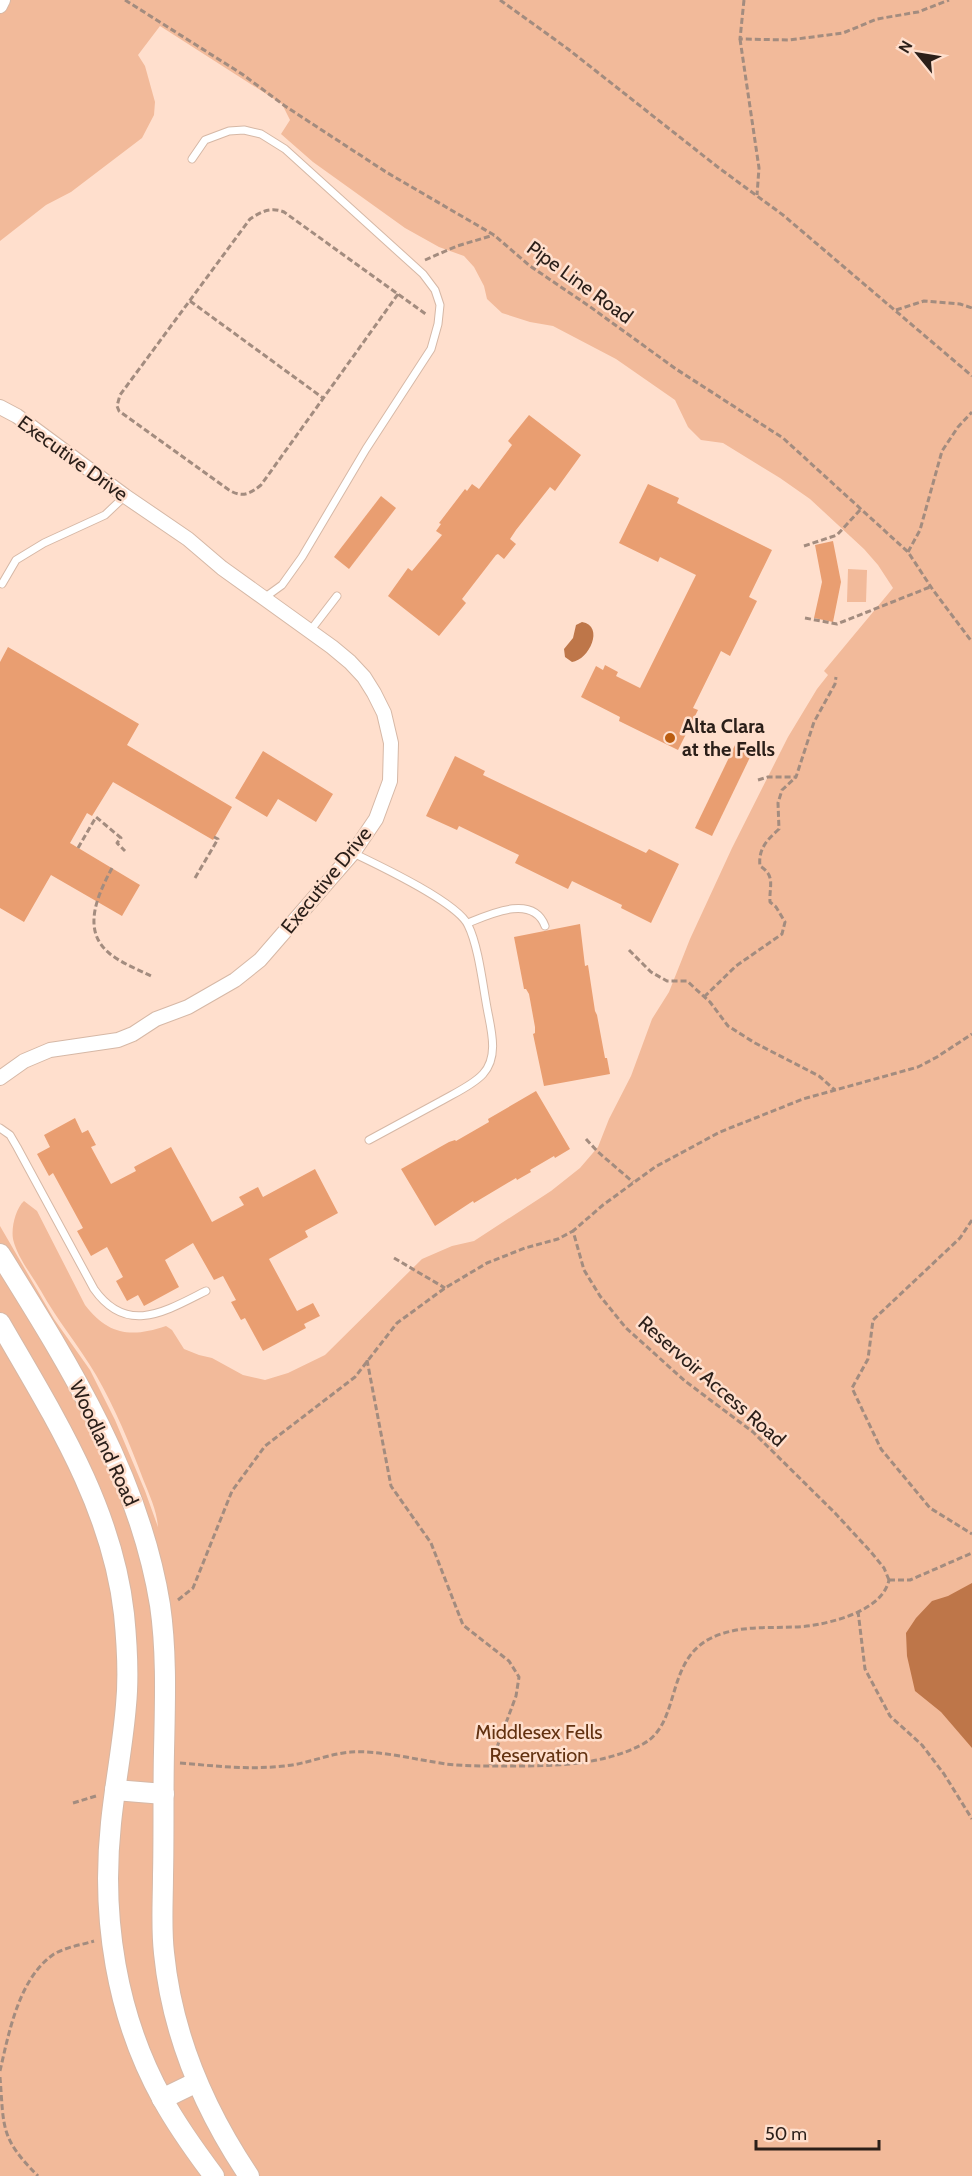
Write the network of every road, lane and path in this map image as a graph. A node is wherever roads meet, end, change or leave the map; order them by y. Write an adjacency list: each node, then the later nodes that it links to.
1 (3, 0): 6 (street)
2 (125, 0): 10 (path, Pipe Line Road)
3 (500, 0): 9 (path)
4 (744, 0): 7 (path)
5 (949, 0): 7 (path)
6 (0, 6)
7 (740, 39): 9 (path)
8 (192, 159): 16 (lane)
9 (757, 196): 15 (path)
10 (494, 235): 11 (path); 22 (path, Pipe Line Road)
11 (430, 258)
12 (398, 294): 13 (path); 16 (path); 18 (path)
13 (190, 301): 18 (path); 18 (path)
14 (972, 308): 15 (path)
15 (897, 310): 17 (path)
16 (438, 324): 28 (lane)
17 (972, 376)
18 (323, 398)
19 (0, 407): 21 (street, Executive Drive)
20 (972, 412): 24 (path)
21 (125, 496): 25 (lane); 28 (street, Executive Drive)
22 (860, 510): 23 (path); 24 (path, Pipe Line Road)
23 (804, 546)
24 (908, 552): 26 (path, Pipe Line Road)
25 (2, 584)
26 (931, 586): 29 (path); 31 (path, Pipe Line Road)
27 (337, 596): 30 (lane)
28 (264, 598): 30 (street, Executive Drive)
29 (805, 618)
30 (310, 631): 38 (street, Executive Drive)
31 (972, 642)
32 (836, 676): 33 (path)
33 (796, 777): 34 (path); 45 (path)
34 (758, 780)
35 (214, 837): 40 (path)
36 (78, 848): 37 (path)
37 (125, 851)
38 (353, 852): 41 (lane); 47 (street, Executive Drive)
39 (112, 868): 44 (path)
40 (195, 878)
41 (468, 923): 42 (lane); 51 (lane)
42 (545, 926)
43 (630, 950): 45 (path)
44 (151, 976)
45 (704, 997): 48 (path)
46 (972, 1034): 48 (path)
47 (0, 1078)
48 (836, 1090): 52 (path)
49 (0, 1128): 58 (lane)
50 (586, 1139): 52 (path)
51 (369, 1140)
52 (633, 1182): 54 (path)
53 (972, 1220): 61 (path)
54 (573, 1231): 57 (path); 63 (path, Reservoir Access Road)
55 (0, 1254): 66 (main road, Woodland Road)
56 (394, 1258): 57 (path)
57 (445, 1288): 60 (path)
58 (206, 1291)
59 (0, 1323): 68 (main road, Woodland Road)
60 (367, 1360): 64 (path); 67 (path)
61 (972, 1534)
62 (972, 1553): 63 (path)
63 (889, 1580): 65 (path)
64 (170, 1606)
65 (858, 1611): 67 (path); 71 (path)
66 (164, 1761): 67 (path); 69 (main road, Woodland Road)
67 (490, 1766)
68 (115, 1790): 69 (main road); 70 (path); 72 (main road, Woodland Road)
69 (164, 1794): 75 (main road, Woodland Road)
70 (74, 1803)
71 (972, 1819)
72 (111, 1937): 73 (path); 76 (main road, Woodland Road)
73 (0, 2071)
74 (0, 2077): 77 (path)
75 (197, 2082): 76 (main road); 79 (main road, Woodland Road)
76 (162, 2099): 78 (main road, Woodland Road)
77 (38, 2176)
78 (214, 2176)
79 (249, 2176)

